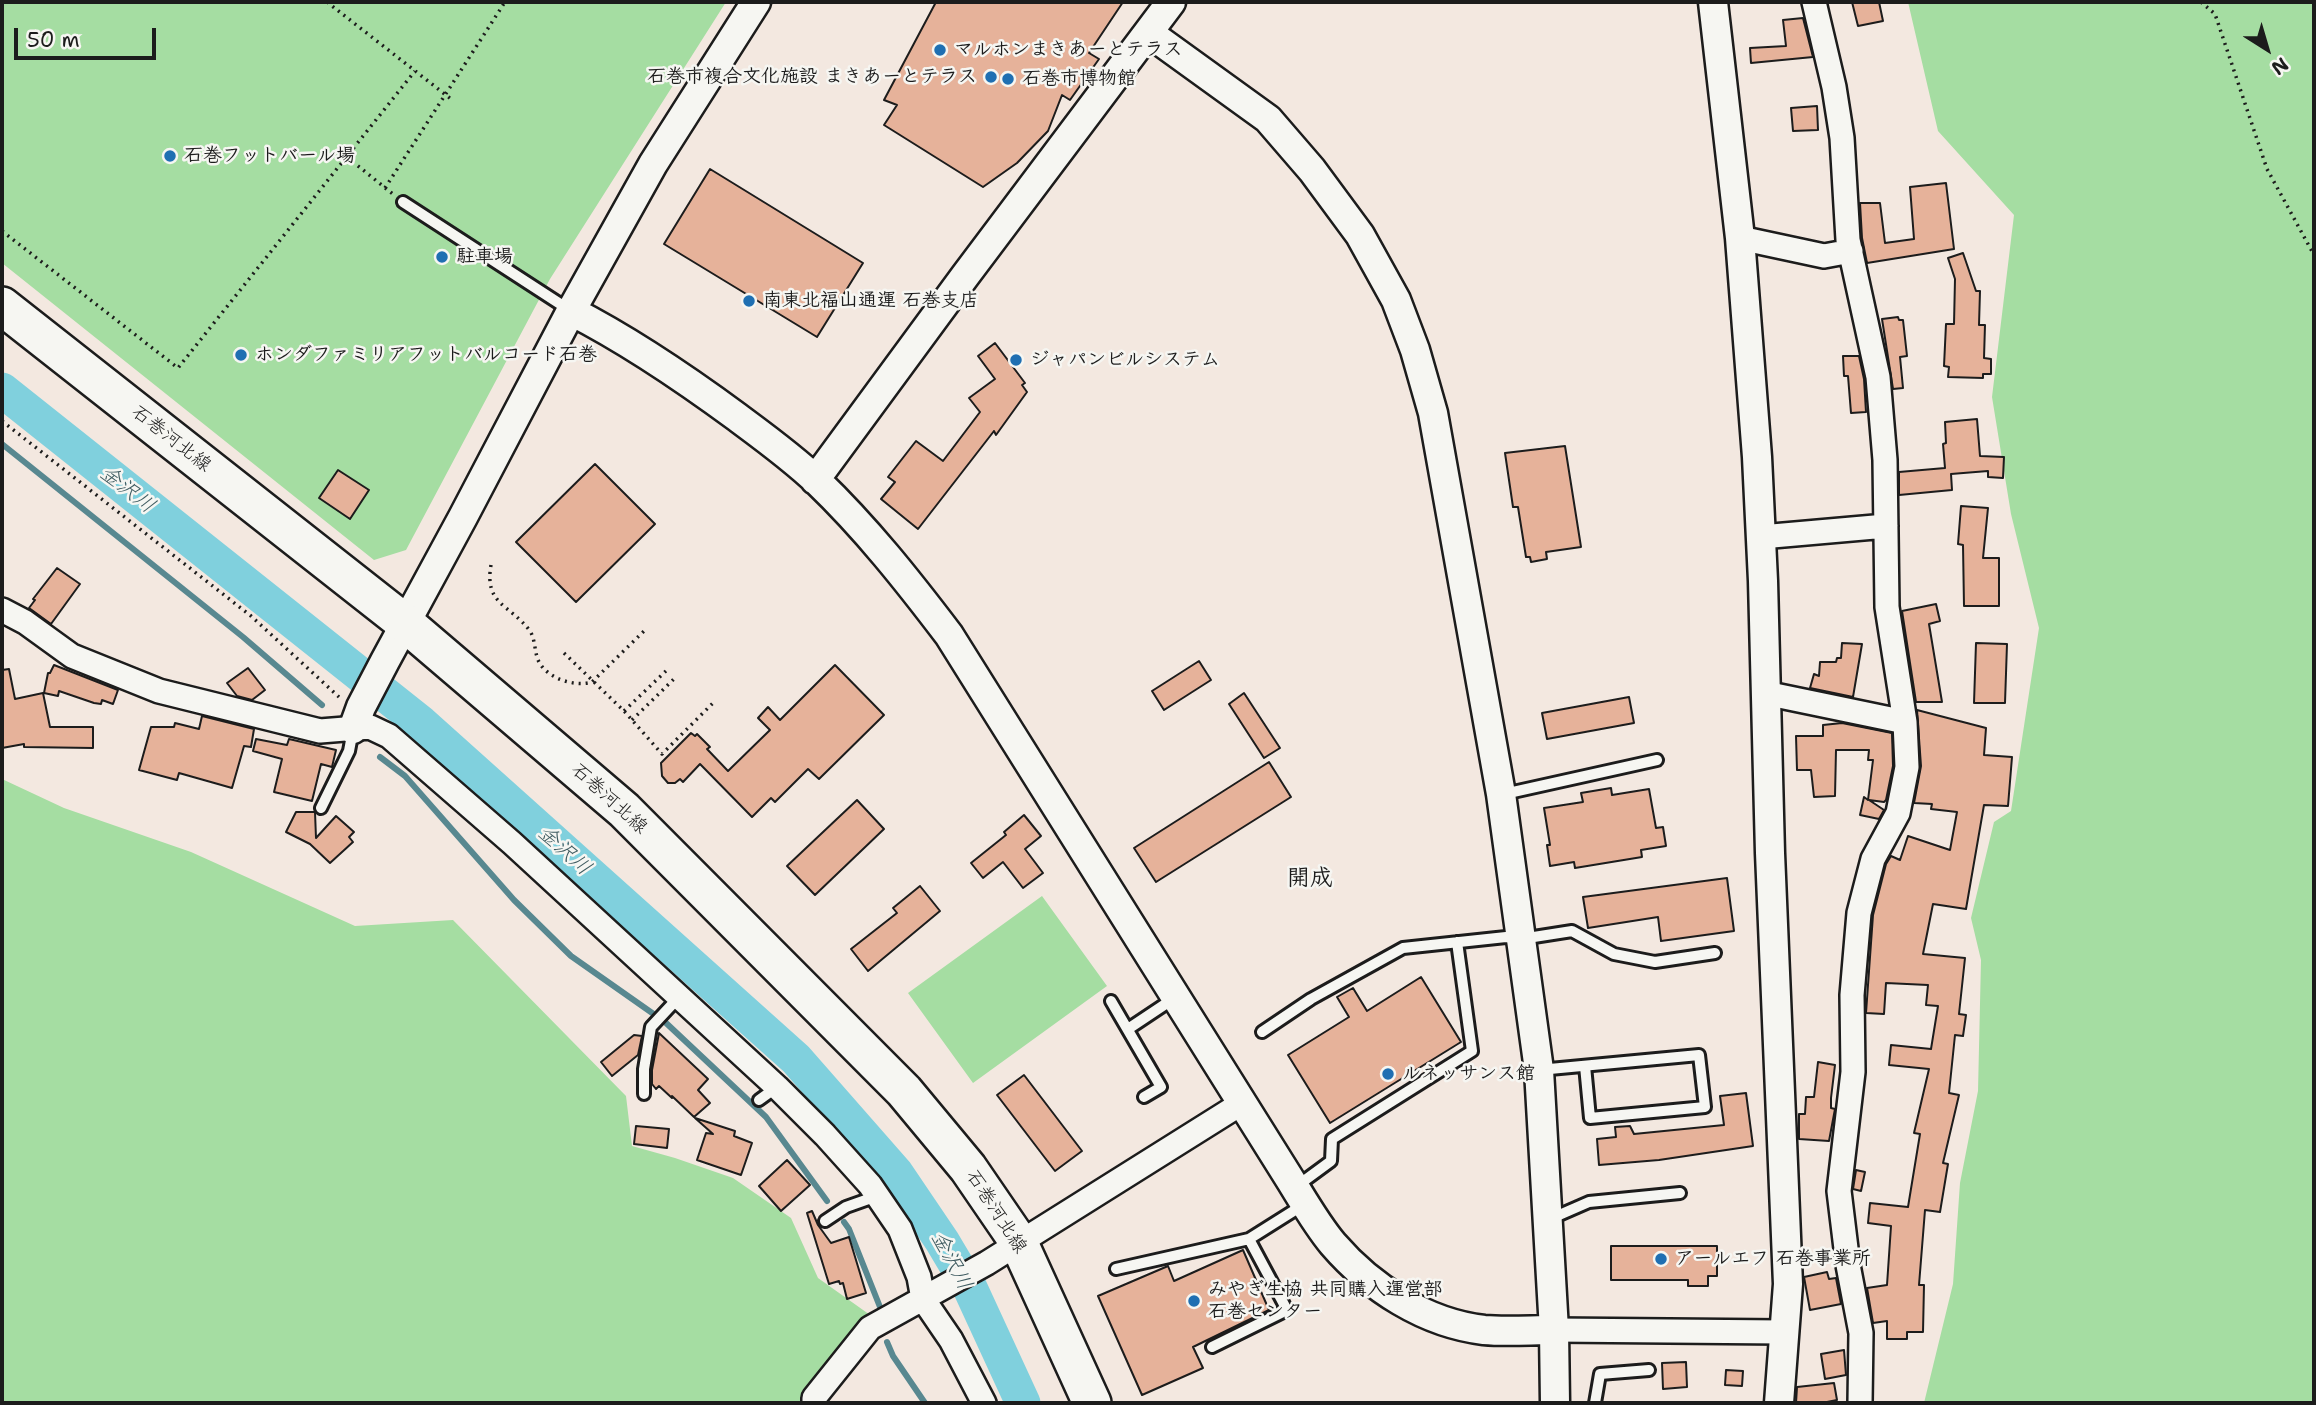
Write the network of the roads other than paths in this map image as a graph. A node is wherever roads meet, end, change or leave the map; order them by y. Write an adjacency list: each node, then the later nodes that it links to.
1 (756, 2): 10 (street)
2 (1171, 2): 5 (street)
3 (1713, 2): 7 (street)
4 (1814, 2): 8 (street)
5 (1149, 33): 11 (street); 20 (street)
6 (403, 202): 10 (lane)
7 (1740, 238): 8 (street); 13 (street)
8 (1850, 251): 12 (street)
9 (2, 306): 15 (main road, 石巻河北線)
10 (571, 311): 11 (street); 15 (street)
11 (816, 480): 25 (street)
12 (1886, 526): 13 (street); 18 (street)
13 (1761, 537): 16 (street)
14 (2, 610): 17 (street)
15 (405, 623): 17 (street); 41 (main road, 石巻河北線)
16 (1765, 693): 18 (street); 45 (street)
17 (357, 718): 21 (lane); 27 (street)
18 (1905, 722): 54 (street)
19 (1657, 760): 20 (lane)
20 (1501, 794): 22 (street)
21 (321, 808)
22 (1521, 939): 23 (lane); 24 (lane); 31 (street)
23 (1457, 942): 29 (lane); 36 (lane)
24 (1715, 953)
25 (1176, 997): 28 (lane); 34 (street)
26 (1111, 1001): 28 (lane)
27 (674, 1003): 32 (lane); 37 (street)
28 (1128, 1029): 33 (lane)
29 (1262, 1032)
30 (1585, 1066): 30 (lane); 31 (lane)
31 (1539, 1070): 38 (street)
32 (644, 1094)
33 (1144, 1097)
34 (1242, 1103): 36 (street); 41 (street)
35 (1680, 1193): 38 (lane)
36 (1300, 1195): 40 (lane); 44 (street)
37 (877, 1196): 39 (lane); 43 (street)
38 (1548, 1220): 44 (street)
39 (825, 1221)
40 (1249, 1239): 42 (lane); 46 (lane)
41 (1018, 1241): 43 (street); 50 (main road, 石巻河北線)
42 (1116, 1269)
43 (929, 1295): 48 (street); 49 (street)
44 (1554, 1330): 45 (street); 51 (street)
45 (1783, 1332): 53 (street)
46 (1212, 1348)
47 (1649, 1370): 52 (lane)
48 (814, 1403)
49 (984, 1403)
50 (1092, 1403)
51 (1555, 1403)
52 (1595, 1403)
53 (1779, 1403)
54 (1860, 1403)

